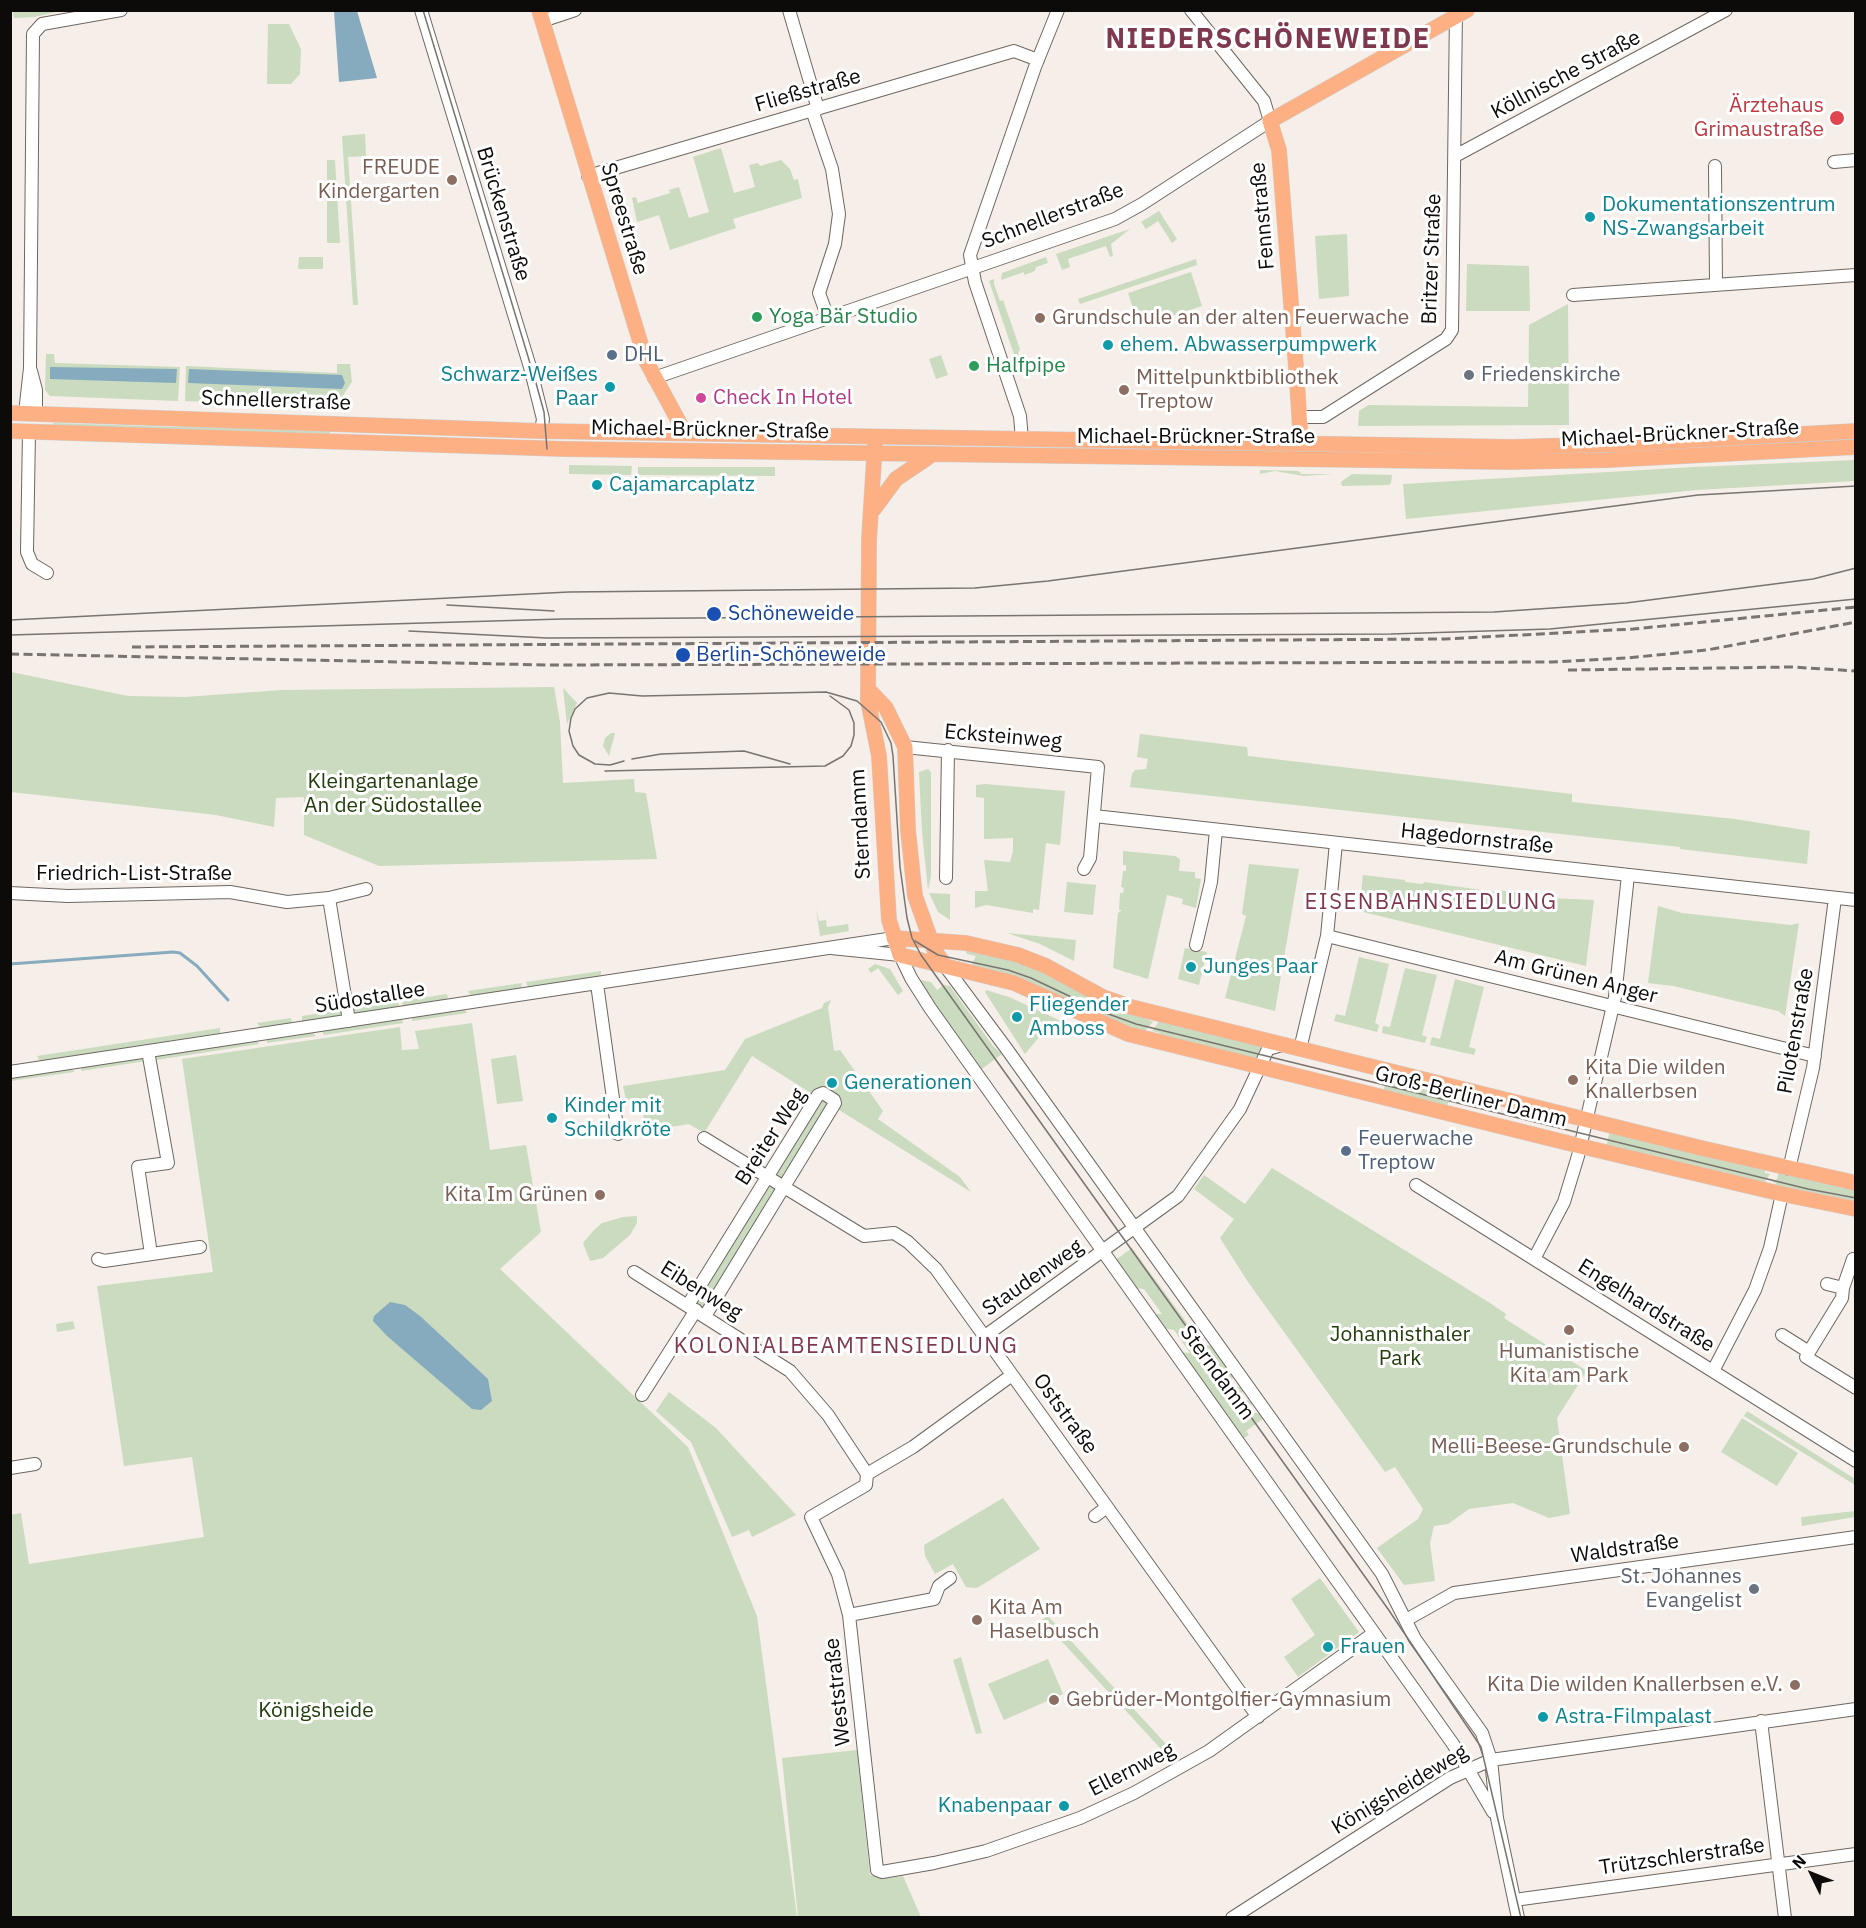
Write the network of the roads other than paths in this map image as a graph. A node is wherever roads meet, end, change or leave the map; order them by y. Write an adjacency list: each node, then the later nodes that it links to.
1 (122, 10): 24 (street)
2 (421, 10): 27 (street, Brückenstraße)
3 (575, 10): 9 (street)
4 (789, 10): 11 (street)
5 (1058, 10): 10 (street)
6 (1191, 10): 12 (street, Fennstraße)
7 (1726, 10): 13 (street, Köllnische Straße)
8 (1460, 12): 12 (main road, Schnellerstraße); 13 (street, Britzer Straße)
9 (540, 16): 17 (main road, Spreestraße)
10 (1038, 60): 11 (street, Fließstraße); 18 (street)
11 (815, 110): 17 (street, Fließstraße); 22 (street)
12 (1270, 121): 18 (street, Schnellerstraße); 25 (main road, Fennstraße)
13 (1455, 156): 25 (street, Britzer Straße)
14 (1856, 160): 15 (street)
15 (1834, 162)
16 (1715, 166): 20 (street)
17 (588, 176): 23 (main road, Spreestraße)
18 (972, 268): 22 (street, Schnellerstraße); 32 (street)
19 (1856, 275): 20 (street)
20 (1716, 284): 21 (street)
21 (1573, 295)
22 (828, 318): 23 (street, Schnellerstraße)
23 (654, 378): 30 (main road, Spreestraße)
24 (24, 413): 27 (main road, Schnellerstraße); 29 (main road)
25 (1299, 417): 34 (main road, Fennstraße)
26 (10, 431): 29 (main road, Schnellerstraße)
27 (540, 431): 30 (main road, Michael-Brückner-Straße); 37 (main road)
28 (1856, 431): 34 (main road, Michael-Brückner-Straße)
29 (29, 432): 37 (main road, Schnellerstraße); 42 (street)
30 (685, 433): 31 (main road, Michael-Brückner-Straße)
31 (874, 437): 32 (main road, Michael-Brückner-Straße); 38 (main road, Sterndamm)
32 (1022, 440): 34 (main road, Michael-Brückner-Straße)
33 (1856, 440): 35 (main road)
34 (1293, 444): 40 (main road)
35 (1833, 447): 36 (main road, Michael-Brückner-Straße); 40 (main road, Michael-Brückner-Straße)
36 (1856, 447)
37 (535, 448): 38 (main road, Michael-Brückner-Straße)
38 (875, 453): 39 (main road, Michael-Brückner-Straße); 41 (main road, Sterndamm)
39 (931, 456): 40 (main road, Michael-Brückner-Straße); 41 (main road)
40 (1269, 458)
41 (873, 511): 43 (main road, Sterndamm)
42 (47, 573)
43 (868, 689): 44 (main road, Sterndamm); 58 (main road, Sterndamm)
44 (913, 749): 45 (street, Ecksteinweg); 59 (main road, Sterndamm)
45 (948, 750): 46 (street, Ecksteinweg); 51 (street)
46 (1094, 816): 47 (street, Hagedornstraße); 49 (street)
47 (1216, 830): 48 (street, Hagedornstraße); 60 (street)
48 (1335, 843): 50 (street, Hagedornstraße); 57 (street)
49 (1084, 870)
50 (1628, 875): 55 (street, Hagedornstraße); 65 (street)
51 (946, 878)
52 (366, 889): 54 (street, Friedrich-List-Straße)
53 (10, 893): 54 (street, Friedrich-List-Straße)
54 (329, 898): 66 (street)
55 (1835, 898): 56 (street, Hagedornstraße); 70 (street, Pilotenstraße)
56 (1856, 900)
57 (1327, 936): 65 (street, Am Grünen Anger); 68 (street)
58 (894, 938): 59 (main road); 61 (street, Südostallee); 62 (main road, Sterndamm)
59 (930, 940): 63 (main road, Sterndamm); 67 (main road, Groß-Berliner Damm)
60 (1196, 945)
61 (831, 948): 62 (street, Südostallee); 64 (street, Südostallee)
62 (900, 955): 63 (main road); 86 (street, Sterndamm)
63 (945, 966): 71 (main road, Groß-Berliner Damm); 84 (street, Sterndamm)
64 (597, 984): 66 (street, Südostallee); 74 (street)
65 (1613, 1006): 70 (street, Am Grünen Anger); 73 (street)
66 (349, 1021): 69 (street, Südostallee)
67 (1282, 1045): 68 (main road, Groß-Berliner Damm); 71 (street, Staudenweg)
68 (1300, 1049): 73 (main road, Groß-Berliner Damm)
69 (148, 1051): 72 (street, Südostallee); 87 (street)
70 (1815, 1056): 77 (street, Pilotenstraße)
71 (1260, 1066): 76 (main road, Groß-Berliner Damm); 84 (street, Staudenweg)
72 (10, 1072)
73 (1587, 1120): 76 (street); 77 (main road, Groß-Berliner Damm)
74 (618, 1134)
75 (704, 1138): 78 (street, Oststraße)
76 (1580, 1146): 82 (main road, Groß-Berliner Damm); 88 (street)
77 (1789, 1169): 79 (main road, Groß-Berliner Damm)
78 (767, 1177): 81 (street, Oststraße); 81 (street, Breiter Weg); 94 (street, Breiter Weg)
79 (1856, 1184)
80 (1416, 1185): 88 (street, Engelhardstraße)
81 (784, 1188): 94 (street, Breiter Weg); 96 (street, Oststraße)
82 (1782, 1194): 83 (main road, Groß-Berliner Damm); 98 (street)
83 (1856, 1209)
84 (1135, 1229): 86 (street, Staudenweg); 111 (street, Sterndamm)
85 (200, 1247): 87 (street)
86 (1104, 1252): 96 (street, Staudenweg); 112 (street, Sterndamm)
87 (151, 1254): 89 (street)
88 (1534, 1258): 98 (street, Engelhardstraße)
89 (98, 1259)
90 (1856, 1260): 93 (street)
91 (634, 1272): 94 (street, Eibenweg)
92 (1827, 1284): 93 (street)
93 (1843, 1288): 97 (street)
94 (696, 1310): 101 (street, Breiter Weg); 105 (street, Eibenweg)
95 (1782, 1335): 97 (street)
96 (985, 1336): 99 (street, Oststraße)
97 (1809, 1352): 100 (street)
98 (1713, 1371): 102 (street, Engelhardstraße)
99 (1012, 1375): 105 (street); 106 (street, Oststraße)
100 (1856, 1388)
101 (642, 1395)
102 (1856, 1461)
103 (35, 1464): 104 (street)
104 (10, 1468)
105 (867, 1474): 110 (street, Weststraße)
106 (1107, 1507): 107 (street); 114 (street, Oststraße)
107 (1095, 1516)
108 (1856, 1537): 111 (street, Waldstraße)
109 (950, 1578): 110 (street)
110 (849, 1615): 121 (street, Weststraße)
111 (1406, 1620): 116 (street, Sterndamm)
112 (1374, 1633): 114 (street, Ellernweg); 117 (street, Sterndamm)
113 (1856, 1709): 115 (street, Königsheideweg)
114 (1258, 1717): 121 (street, Ellernweg)
115 (1761, 1721): 116 (street, Königsheideweg); 120 (street)
116 (1491, 1760): 117 (street, Königsheideweg); 118 (street, Sterndamm)
117 (1468, 1769): 118 (street, Sterndamm); 123 (street, Königsheideweg)
118 (1497, 1818): 122 (street, Sterndamm)
119 (1856, 1854): 120 (street, Trützschlerstraße)
120 (1779, 1864): 122 (street, Trützschlerstraße); 125 (street)
121 (877, 1870)
122 (1514, 1900): 124 (street, Sterndamm)
123 (1232, 1917)
124 (1518, 1917)
125 (1785, 1917)

